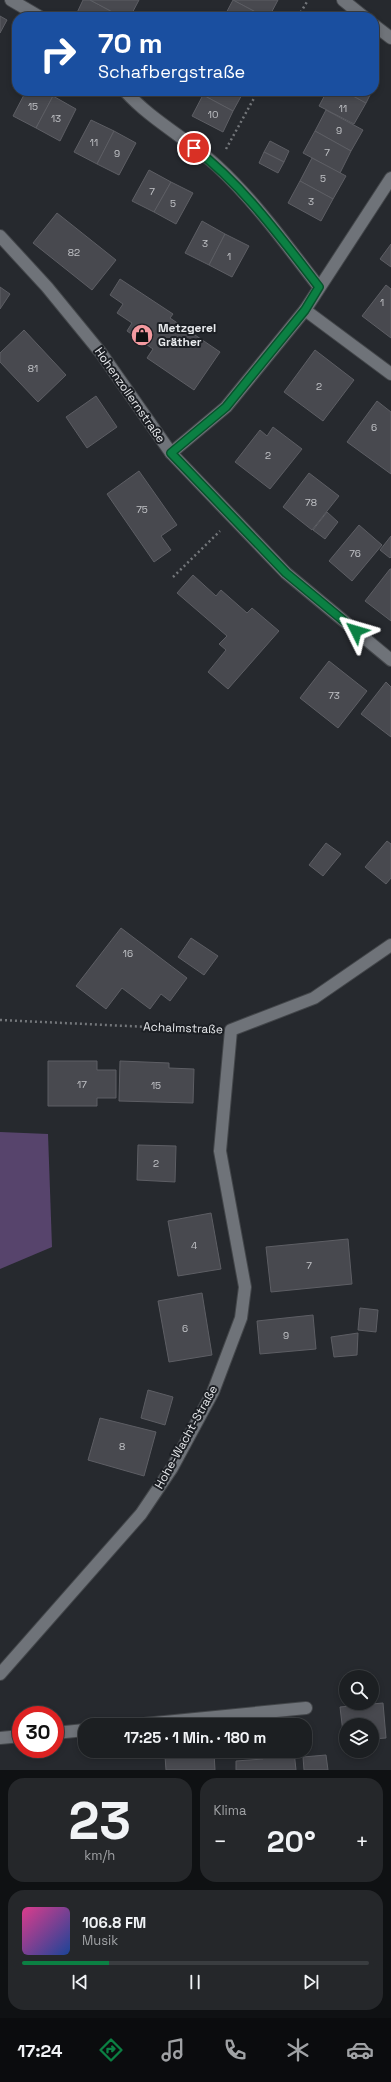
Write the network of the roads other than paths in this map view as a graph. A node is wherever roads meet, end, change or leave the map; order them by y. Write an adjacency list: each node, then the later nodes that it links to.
1 (10, 0): 3 (street)
2 (343, 0): 4 (street)
3 (31, 12)
4 (358, 12)
5 (379, 29): 6 (street)
6 (391, 38)
7 (129, 96): 10 (street)
8 (391, 178): 10 (street)
9 (0, 236): 13 (street, Hohenzollernstraße)
10 (319, 287): 11 (street)
11 (305, 310): 12 (street); 13 (street)
12 (391, 374)
13 (171, 453): 14 (street, Hohenzollernstraße)
14 (391, 660)
15 (391, 944): 16 (street, Achalmstraße)
16 (231, 1030): 17 (street, Hohe-Wacht-Straße)
17 (0, 1674)
18 (306, 1708): 19 (street)
19 (205, 1718)
20 (78, 1731): 21 (street)
21 (64, 1732)
22 (12, 1737): 23 (street)
23 (0, 1738)

